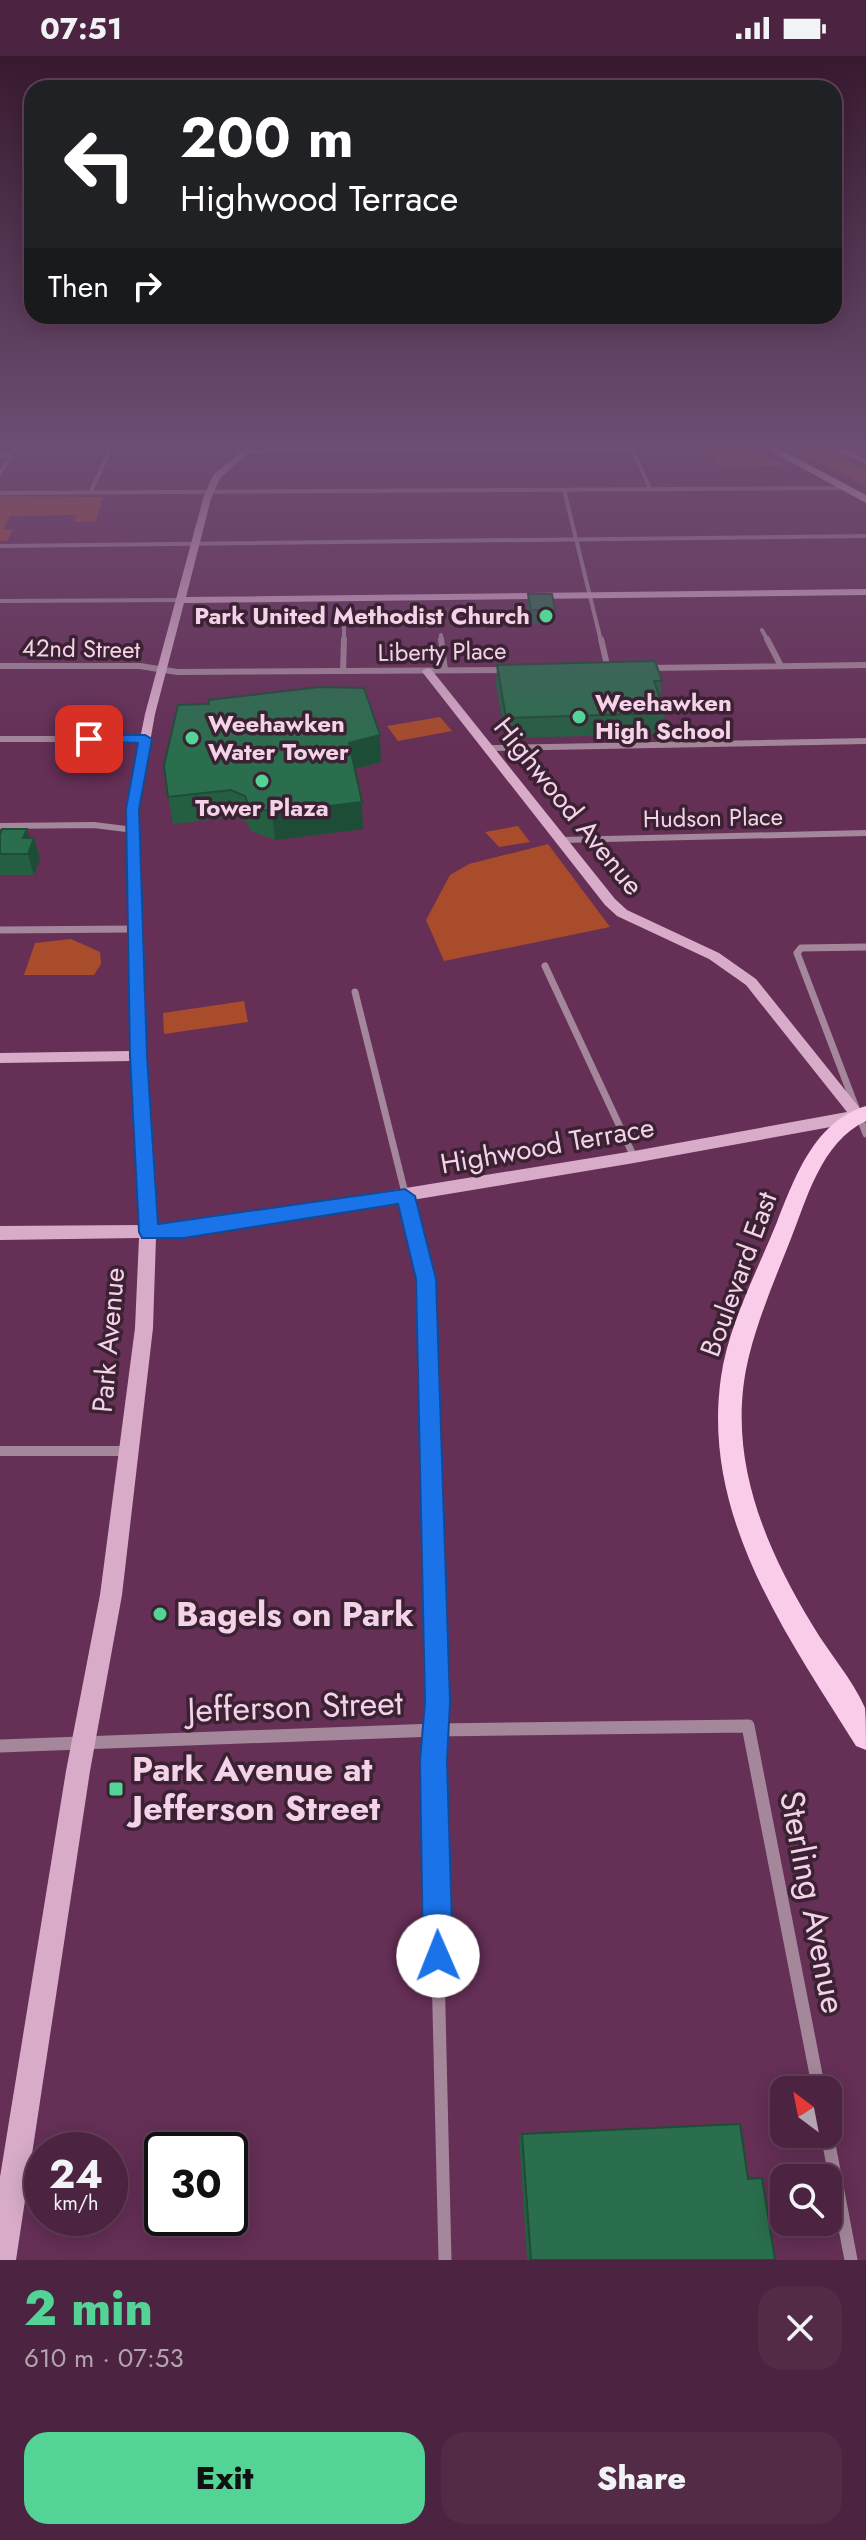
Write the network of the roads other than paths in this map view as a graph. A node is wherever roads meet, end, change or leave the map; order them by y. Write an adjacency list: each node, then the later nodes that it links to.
1 (193, 547): 5 (street, Park Avenue)
2 (579, 547): 4 (street)
3 (866, 592): 4 (street)
4 (590, 594): 5 (street); 17 (street)
5 (180, 600): 6 (street); 15 (street, Park Avenue)
6 (0, 601)
7 (344, 627): 20 (street)
8 (762, 630): 12 (street)
9 (441, 635): 18 (street)
10 (866, 665): 12 (street)
11 (0, 666): 15 (street, 42nd Street)
12 (781, 666): 14 (street)
13 (620, 668): 17 (street)
14 (635, 668)
15 (162, 669): 20 (street, Liberty Place); 23 (street, Park Avenue)
16 (597, 669): 17 (street)
17 (608, 669)
18 (445, 670): 19 (street, Liberty Place); 21 (street, Liberty Place)
19 (518, 670)
20 (343, 671): 21 (street, Liberty Place)
21 (427, 671): 25 (street, Highwood Avenue)
22 (0, 739): 23 (street)
23 (145, 739): 27 (street, Park Avenue)
24 (866, 741): 25 (street)
25 (490, 748): 29 (street, Highwood Avenue)
26 (0, 826): 27 (street)
27 (134, 830): 30 (street, Park Avenue)
28 (866, 833): 29 (street, Hudson Place)
29 (562, 840): 37 (street, Highwood Avenue)
30 (135, 929): 31 (street); 35 (street, Park Avenue)
31 (0, 930)
32 (866, 947): 37 (street)
33 (545, 966): 38 (street)
34 (355, 992): 39 (street)
35 (139, 1056): 36 (street); 40 (street, Park Avenue)
36 (0, 1058)
37 (863, 1121): 38 (street, Highwood Terrace); 46 (main road, Boulevard East)
38 (634, 1157): 39 (street, Highwood Terrace)
39 (405, 1196): 40 (street, Highwood Terrace); 45 (street)
40 (149, 1232): 41 (street, Highwood Terrace); 43 (street, Park Avenue)
41 (0, 1233)
42 (0, 1451): 43 (street)
43 (127, 1451): 47 (street, Park Avenue)
44 (748, 1726): 45 (street, Jefferson Street); 49 (street, Sterling Avenue)
45 (435, 1730): 47 (street, Jefferson Street); 53 (street)
46 (866, 1736)
47 (83, 1742): 48 (street, Jefferson Street); 51 (street, Park Avenue)
48 (0, 1746)
49 (816, 2076)
50 (830, 2148): 54 (street)
51 (8, 2166): 52 (street, Park Avenue)
52 (1, 2260)
53 (445, 2260)
54 (851, 2260)

